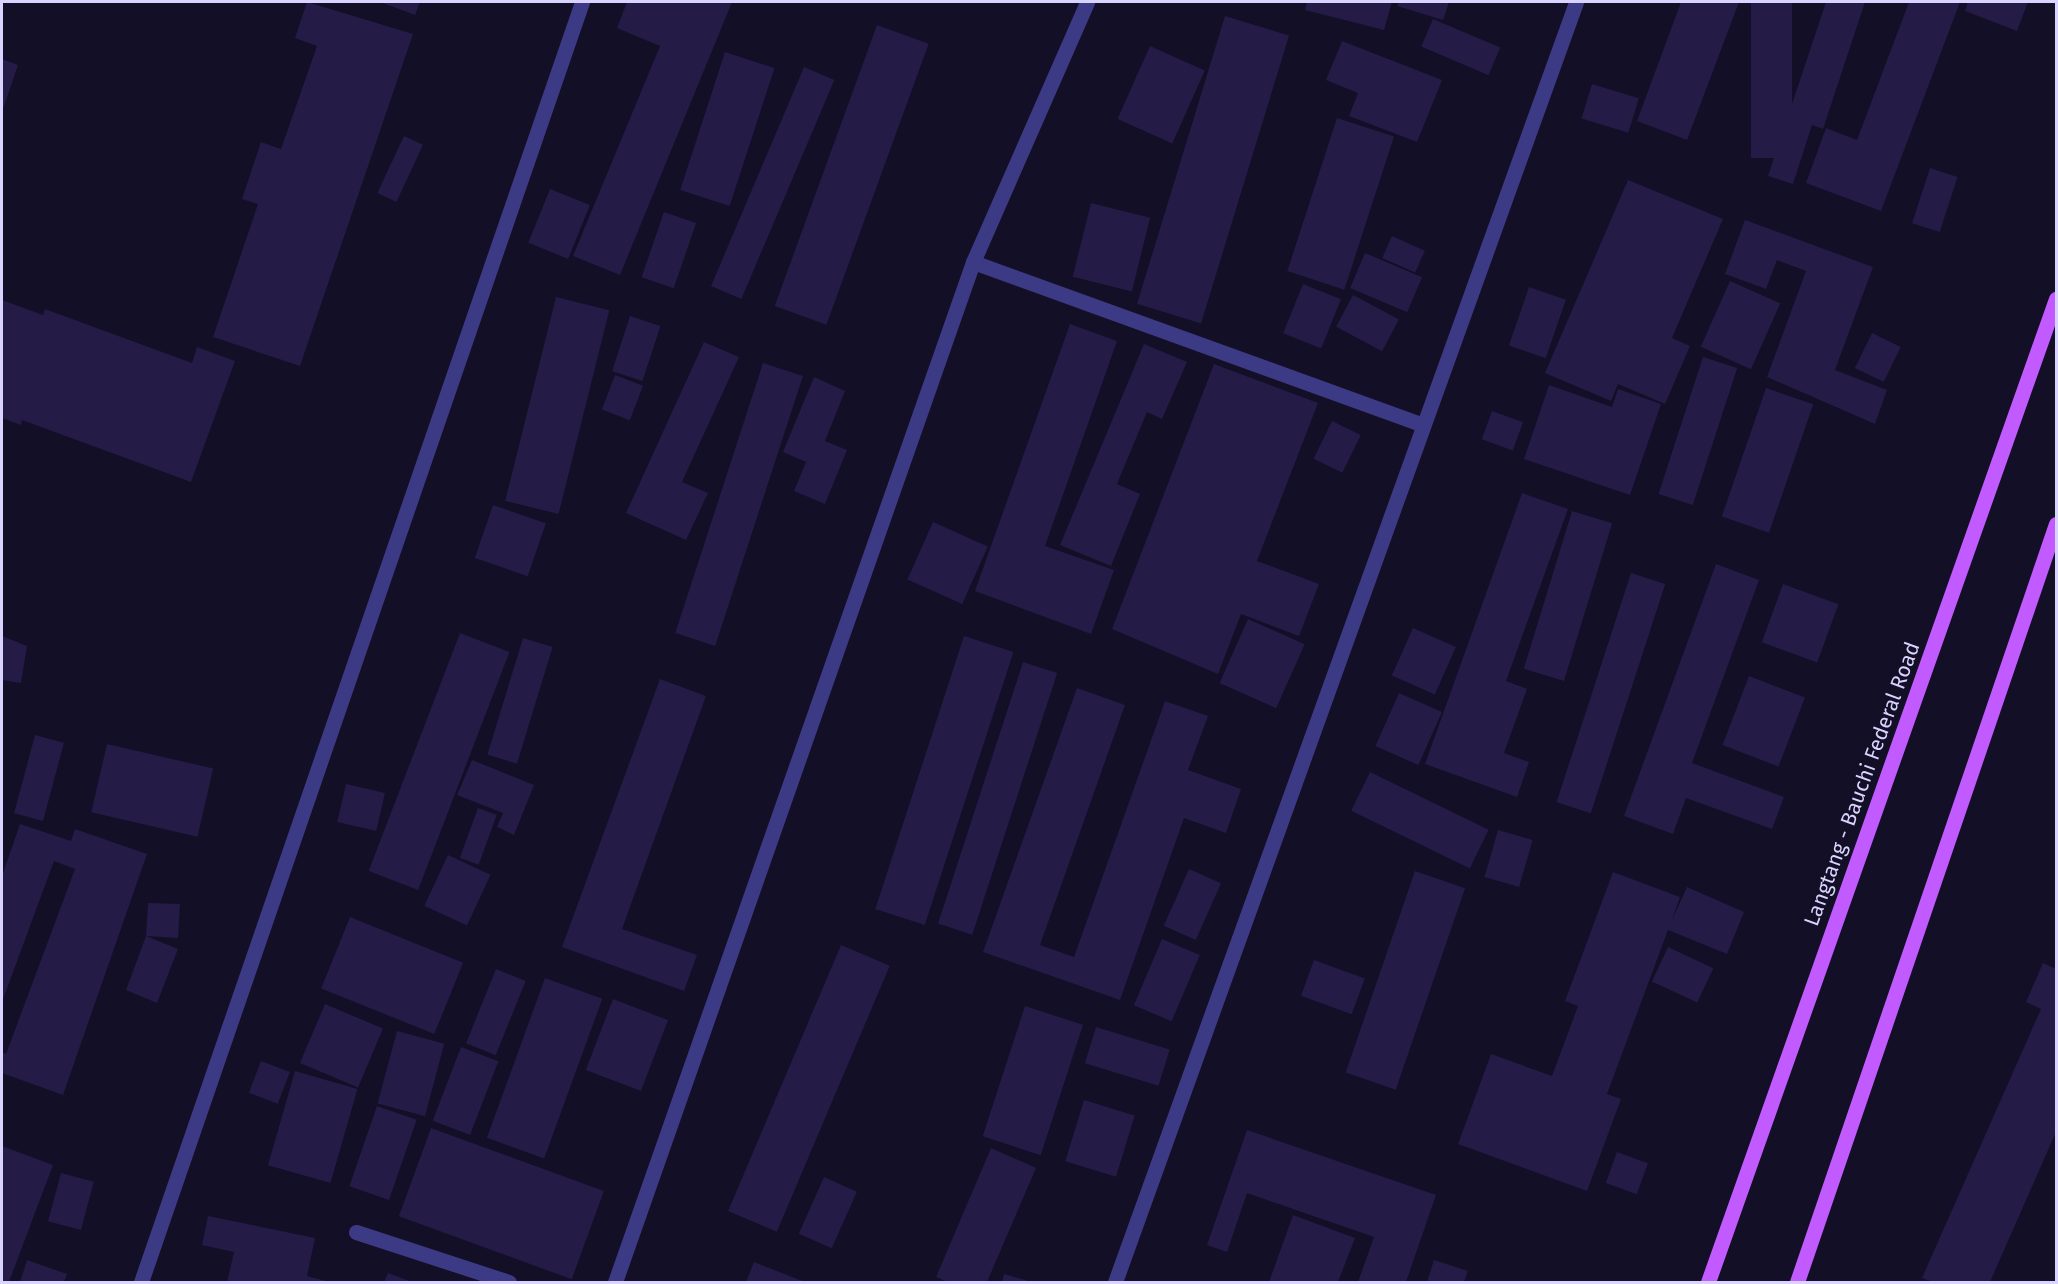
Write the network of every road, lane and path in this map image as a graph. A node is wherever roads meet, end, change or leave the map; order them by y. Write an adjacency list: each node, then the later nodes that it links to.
1 (582, 2): 9 (street)
2 (1087, 2): 4 (street)
3 (1576, 2): 6 (street)
4 (973, 262): 6 (street); 11 (street)
5 (2056, 299): 13 (main road, Langtang - Bauchi Federal Road)
6 (1423, 425): 12 (street)
7 (2056, 524): 14 (main road)
8 (356, 1232): 10 (street)
9 (141, 1282)
10 (509, 1282)
11 (615, 1282)
12 (1115, 1282)
13 (1708, 1282)
14 (1797, 1282)

